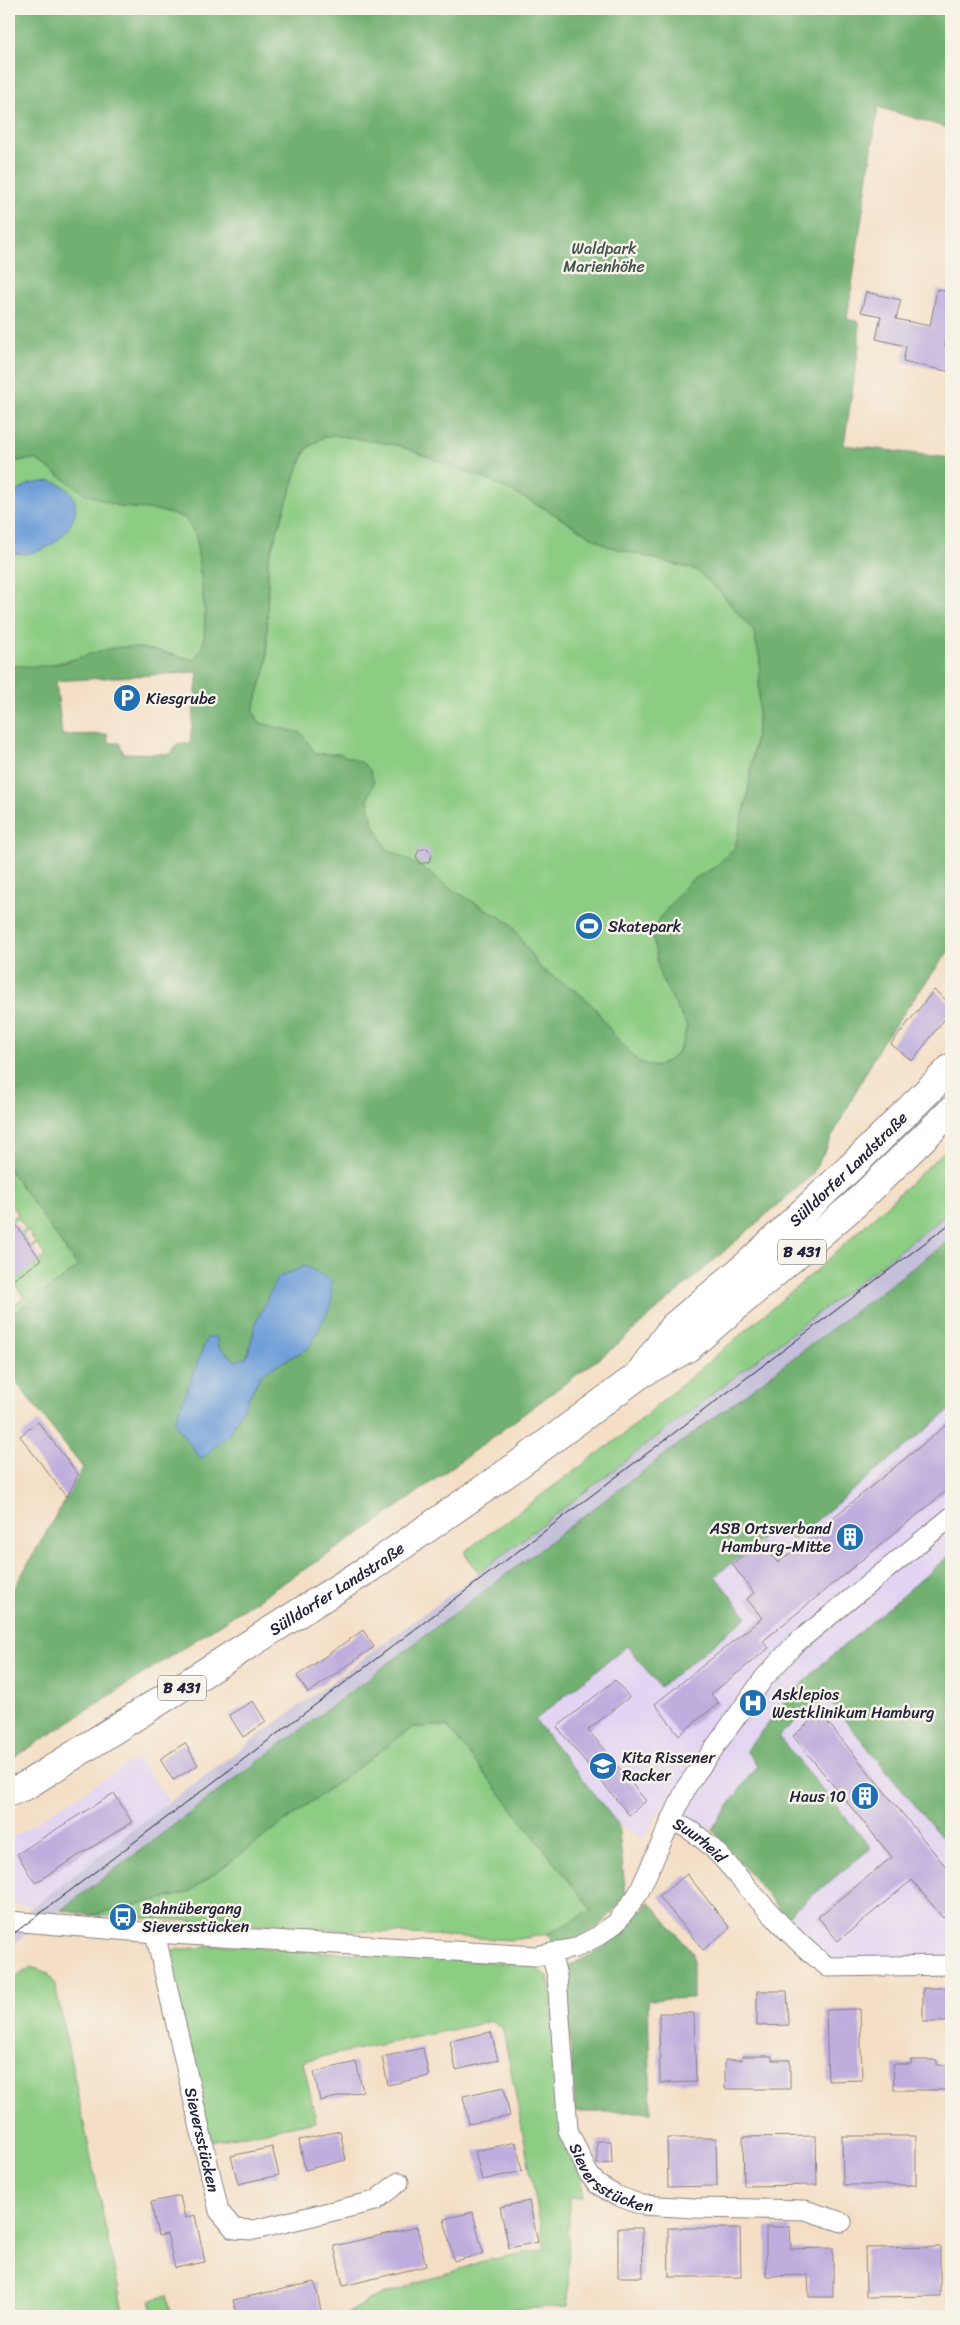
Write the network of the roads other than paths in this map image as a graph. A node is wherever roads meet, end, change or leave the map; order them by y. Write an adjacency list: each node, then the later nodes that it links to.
1 (951, 1068): 3 (main road, Sülldorfer Landstraße / B 431)
2 (951, 1111): 3 (main road, Sülldorfer Landstraße / B 431)
3 (639, 1375): 5 (main road, Sülldorfer Landstraße / B 431)
4 (951, 1517): 6 (street, Suurheid)
5 (14, 1794)
6 (670, 1820): 9 (street); 10 (street, Suurheid)
7 (9, 1921): 8 (street)
8 (155, 1933): 9 (street); 11 (street, Sieversstücken)
9 (551, 1954): 12 (street, Sieversstücken)
10 (951, 1965)
11 (399, 2182)
12 (842, 2222)

